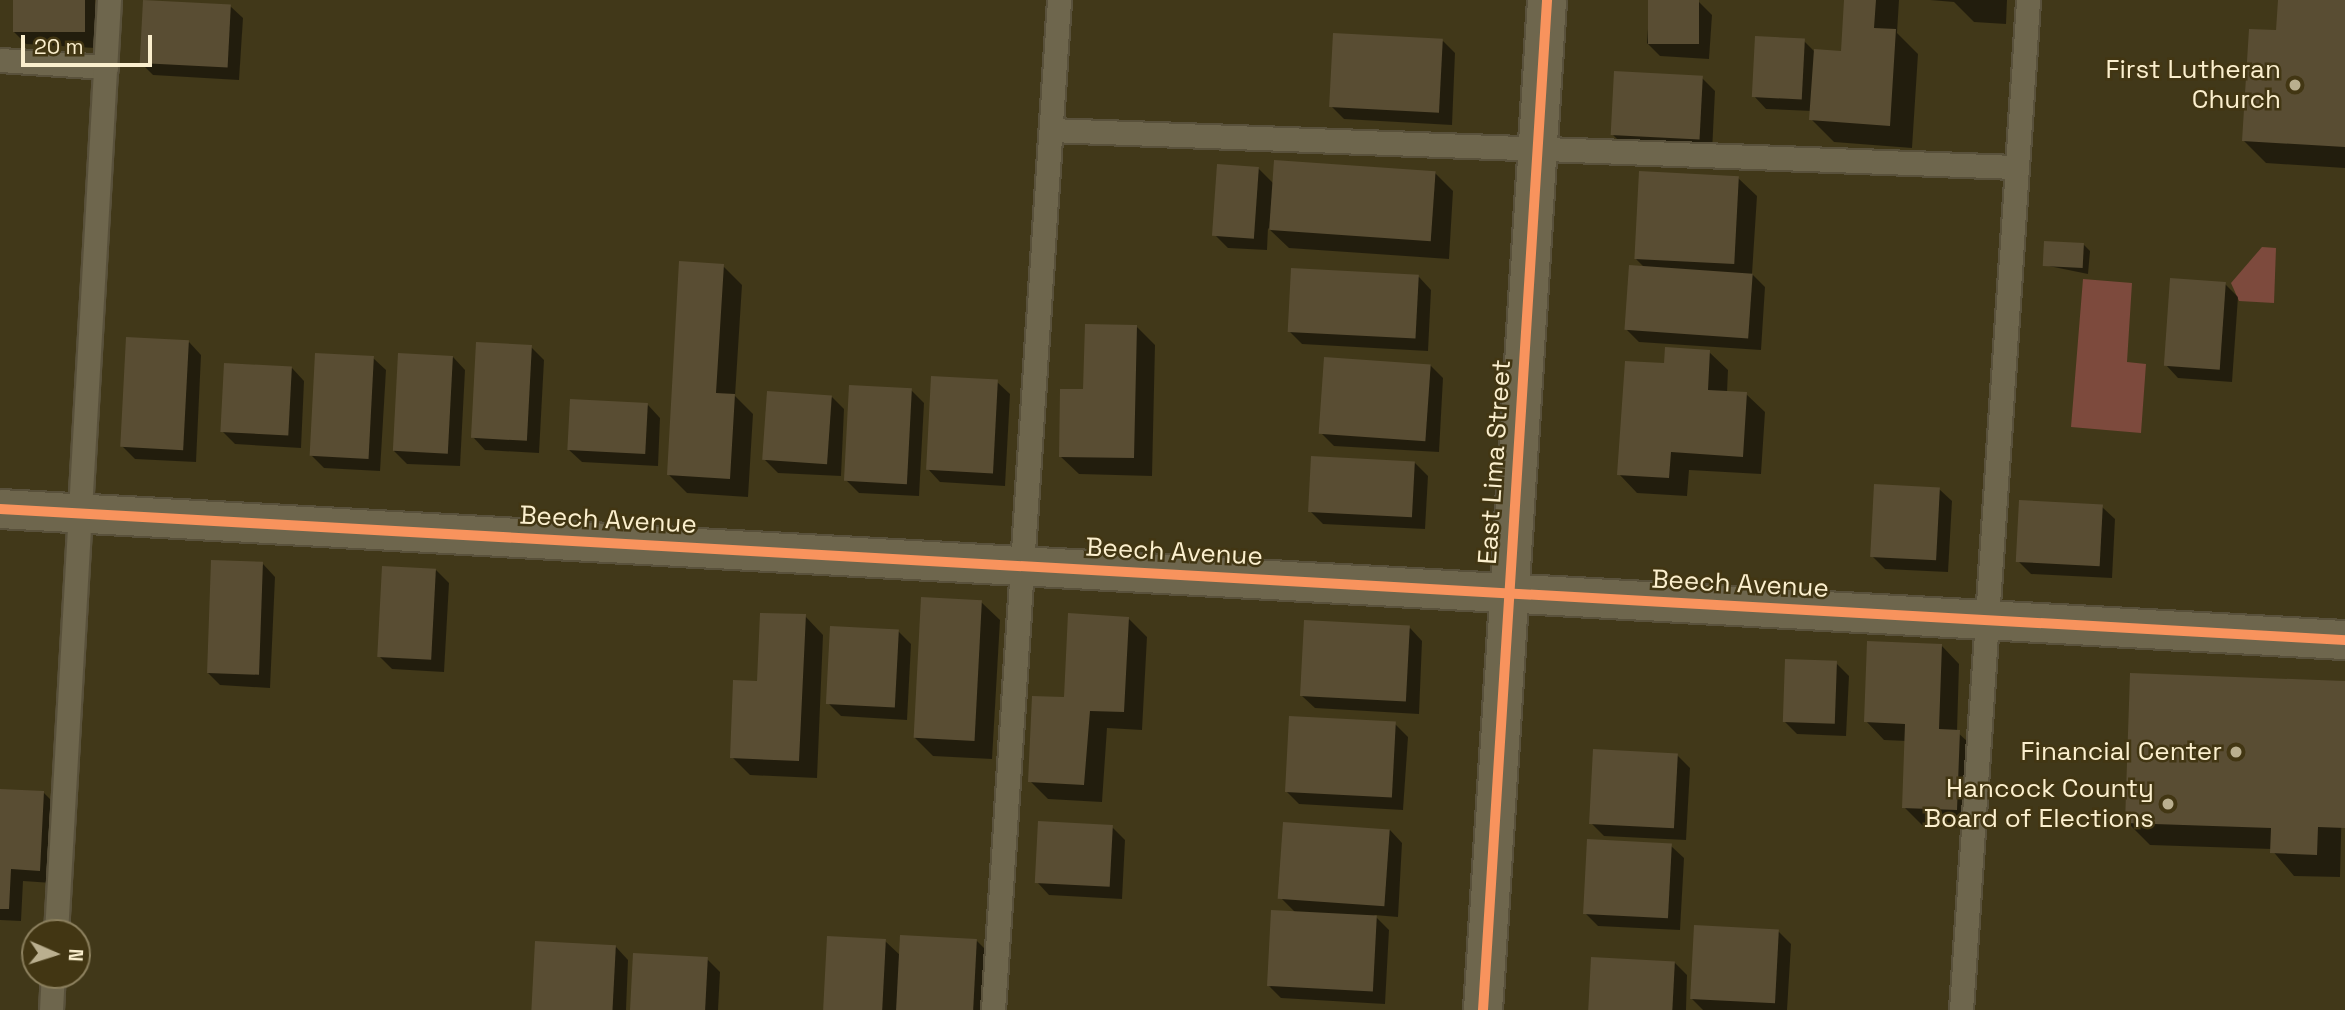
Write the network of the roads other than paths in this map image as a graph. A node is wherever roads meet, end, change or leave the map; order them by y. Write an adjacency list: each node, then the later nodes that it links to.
1 (109, 0): 6 (lane)
2 (1059, 0): 7 (lane)
3 (1547, 0): 8 (street, East Lima Street)
4 (2028, 0): 9 (lane)
5 (0, 60): 6 (lane)
6 (106, 66): 11 (lane)
7 (1051, 130): 8 (lane); 12 (lane)
8 (1539, 148): 9 (lane); 13 (street, East Lima Street)
9 (2016, 167): 14 (lane)
10 (0, 509): 11 (street, Beech Avenue)
11 (82, 514): 12 (street, Beech Avenue); 16 (lane)
12 (1024, 566): 13 (street, Beech Avenue); 19 (lane)
13 (1509, 594): 14 (street, Beech Avenue); 20 (street, East Lima Street)
14 (1984, 620): 15 (street, Beech Avenue); 21 (lane)
15 (2345, 640)
16 (57, 919)
17 (52, 989): 18 (lane)
18 (51, 1010)
19 (993, 1010)
20 (1483, 1010)
21 (1961, 1010)

